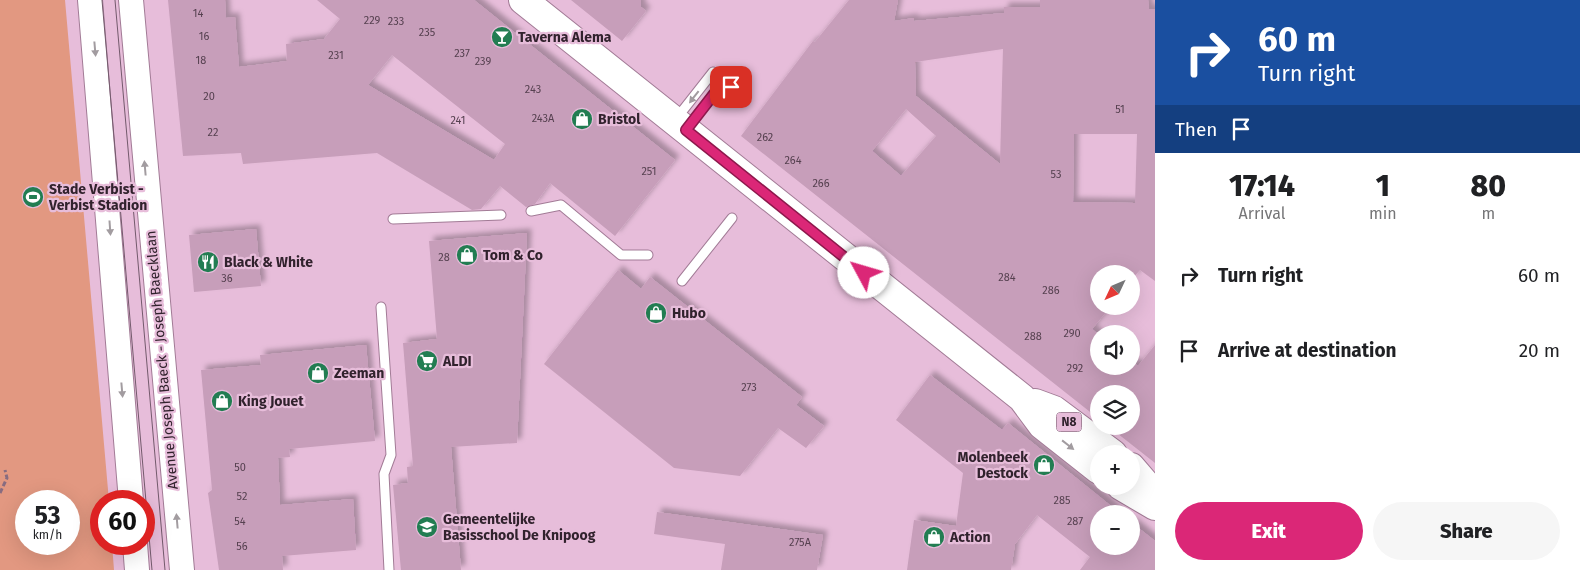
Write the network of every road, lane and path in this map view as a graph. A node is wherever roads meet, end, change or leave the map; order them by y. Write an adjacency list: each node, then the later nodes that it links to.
1 (90, 0): 19 (street, one-way to 19)
2 (131, 0): 26 (street, Avenue Joseph Baeck - Joseph Baecklaan, one-way to 2)
3 (523, 0): 6 (main road, N8)
4 (713, 72): 6 (lane, one-way to 6)
5 (731, 87): 6 (lane)
6 (680, 125): 14 (main road, N8)
7 (531, 211): 11 (lane)
8 (501, 215): 10 (lane)
9 (732, 218): 12 (lane)
10 (394, 219)
11 (648, 254)
12 (682, 281)
13 (381, 307): 27 (lane)
14 (1022, 398): 15 (main road, N8); 16 (main road, N8, one-way to 16)
15 (1101, 445)
16 (1090, 463)
17 (5, 470): 20 (path)
18 (1140, 477): 21 (main road)
19 (130, 490)
20 (0, 493)
21 (1155, 494)
22 (1136, 495): 23 (main road)
23 (1155, 506)
24 (136, 555): 25 (street)
25 (137, 570)
26 (182, 570)
27 (390, 570)

